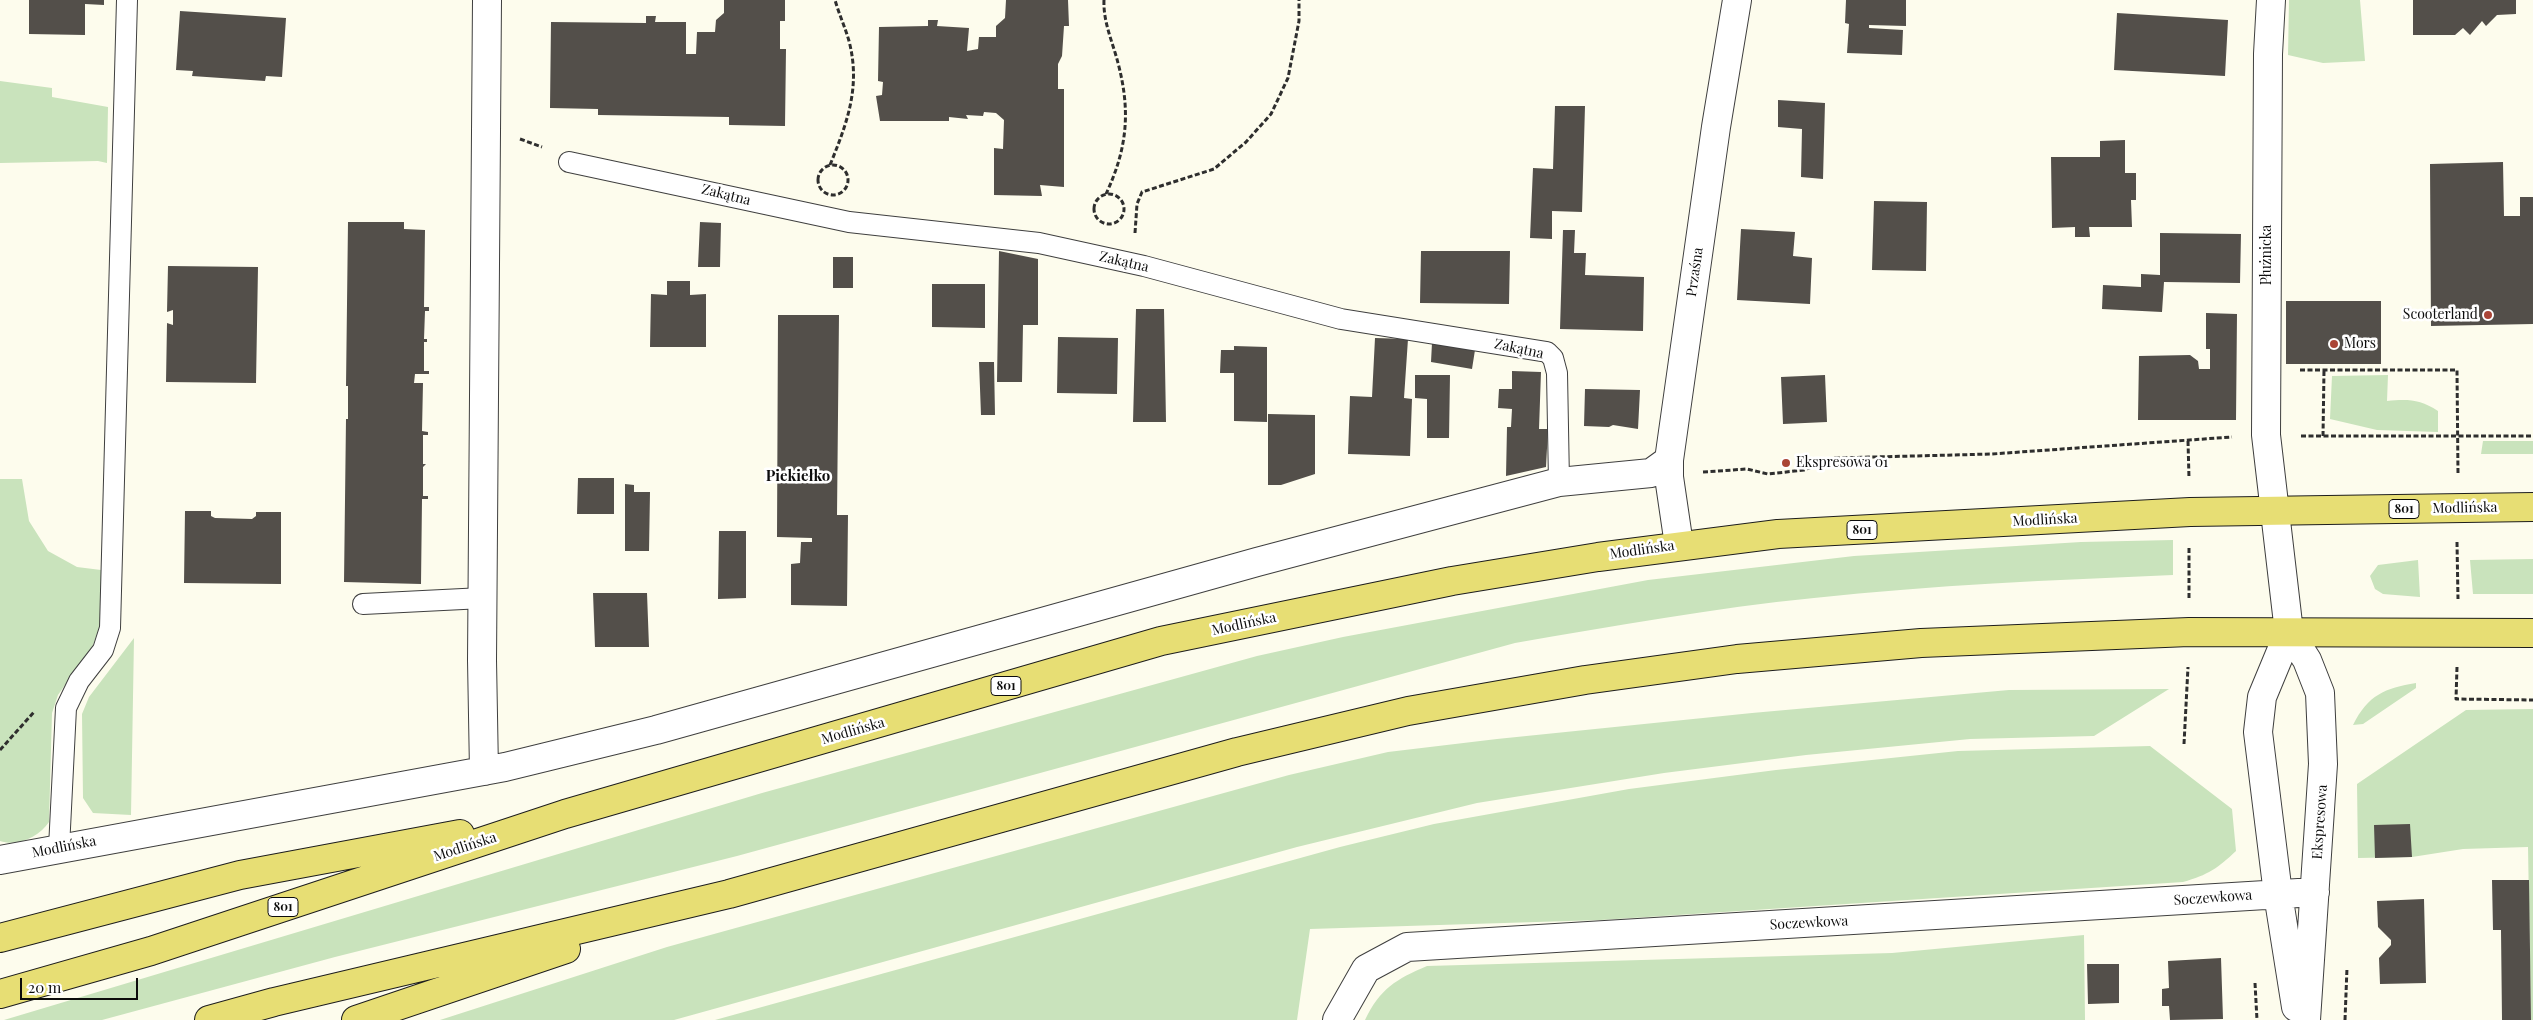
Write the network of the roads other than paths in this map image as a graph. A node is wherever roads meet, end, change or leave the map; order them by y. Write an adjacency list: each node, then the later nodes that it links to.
1 (127, 0): 17 (lane)
2 (487, 0): 11 (street)
3 (1737, 0): 6 (street, Przaśna)
4 (2271, 0): 9 (street, Płużnicka)
5 (569, 162): 7 (lane, Zakątna)
6 (1669, 468): 7 (street, Modlińska); 10 (street, Przaśna)
7 (1559, 482): 15 (street, Modlińska)
8 (2533, 507): 9 (main road, Modlińska / 801)
9 (2275, 510): 10 (main road, Modlińska / 801); 13 (street, Ekspresowa)
10 (1679, 545): 16 (main road, Modlińska / 801)
11 (483, 598): 12 (lane); 15 (street)
12 (363, 604)
13 (2289, 632): 14 (main road); 19 (street, Ekspresowa); 20 (main road); 21 (street, Ekspresowa)
14 (2533, 634)
15 (484, 772): 17 (street, Modlińska)
16 (565, 814): 22 (main road); 23 (main road, Modlińska / 801)
17 (59, 848): 18 (street, Modlińska)
18 (0, 860)
19 (2315, 892): 21 (street, Soczewkowa); 28 (street, Ekspresowa)
20 (729, 894): 24 (main road); 25 (main road)
21 (2278, 894): 26 (street, Soczewkowa); 27 (street, Ekspresowa)
22 (0, 938)
23 (0, 994)
24 (209, 1020)
25 (356, 1020)
26 (1337, 1020)
27 (2298, 1020)
28 (2306, 1020)

